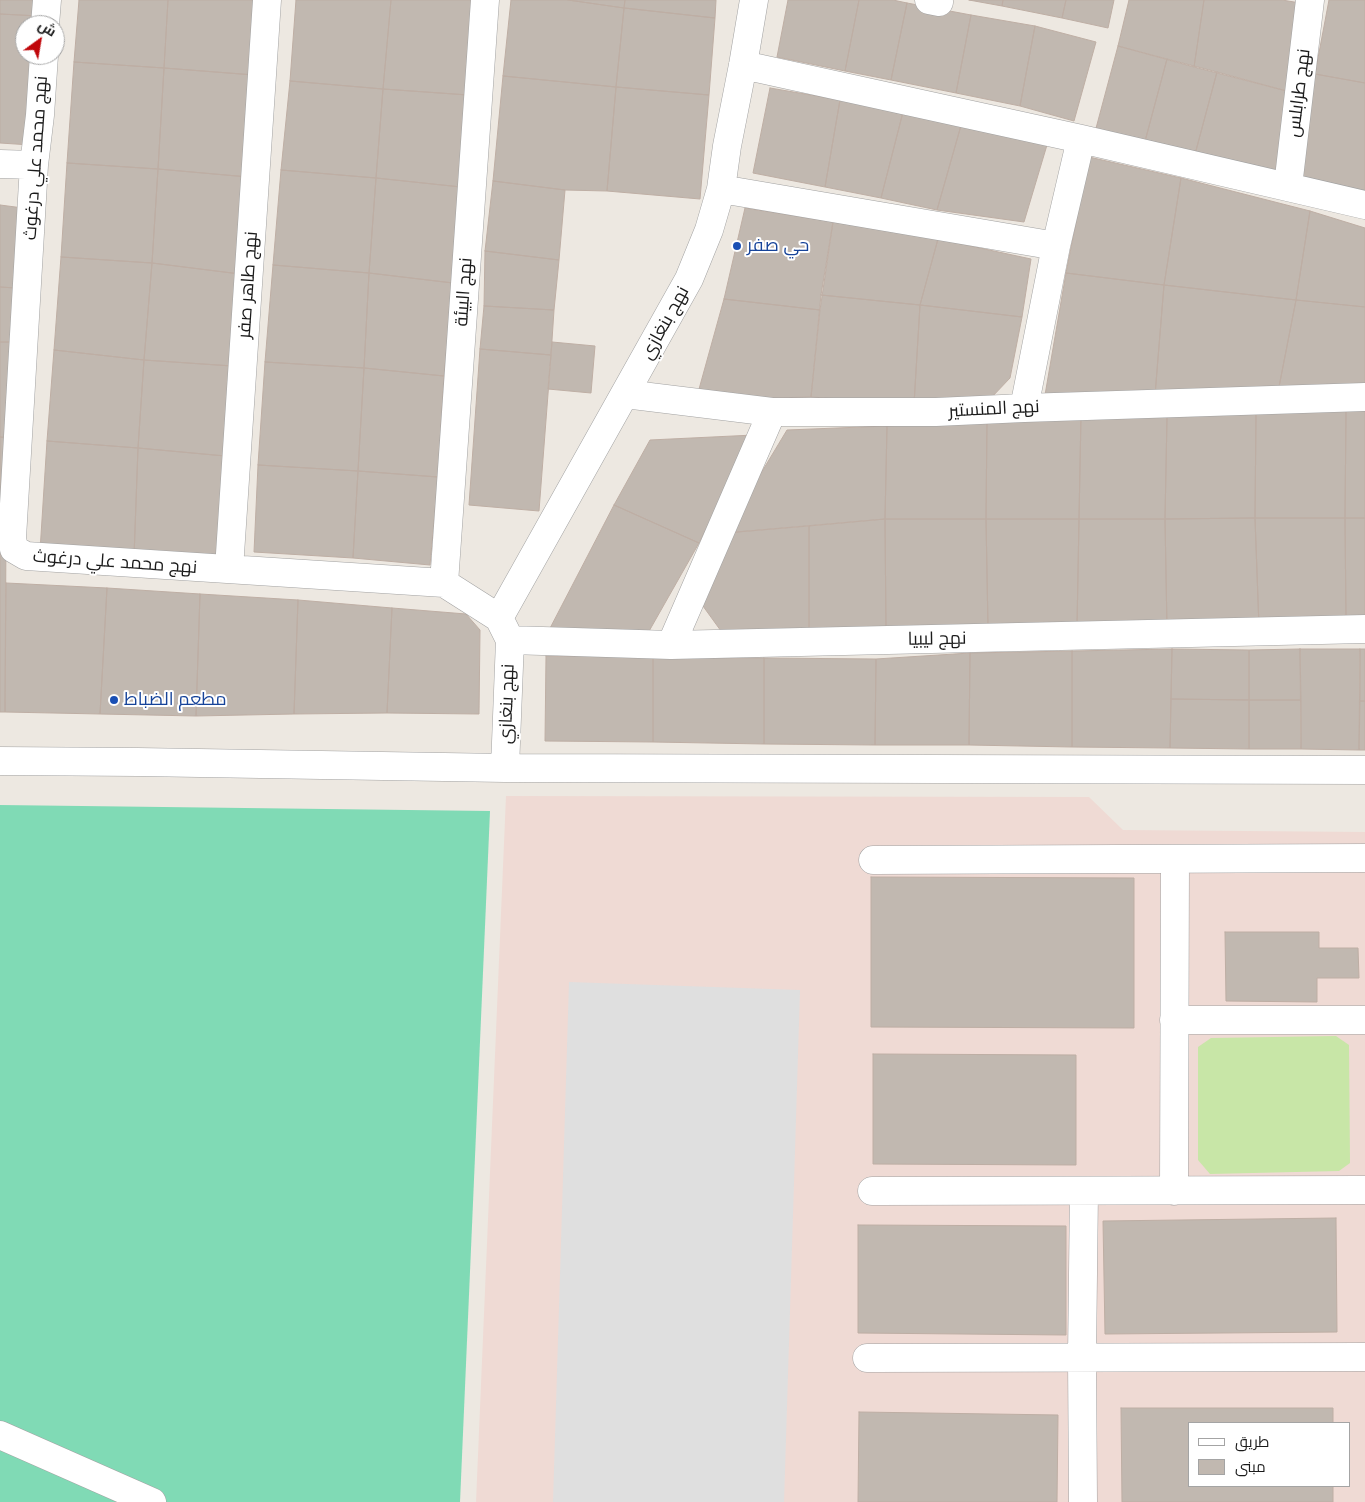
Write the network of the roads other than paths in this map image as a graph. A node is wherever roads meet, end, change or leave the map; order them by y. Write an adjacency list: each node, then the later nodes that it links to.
1 (47, 0): 6 (street)
2 (267, 0): 20 (street, نهج طاهر صفر)
3 (485, 0): 21 (street, نهج البيئة)
4 (754, 0): 8 (street, نهج بنغازي)
5 (1310, 0): 12 (street, نهج طرابلس)
6 (46, 15)
7 (43, 65): 11 (street, نهج محمد علي درغوث)
8 (743, 65): 9 (street); 13 (street, نهج بنغازي)
9 (1081, 139): 12 (street); 15 (street)
10 (0, 164): 11 (street)
11 (34, 165): 20 (street, نهج محمد علي درغوث)
12 (1288, 186): 14 (street)
13 (721, 189): 15 (street); 16 (street, نهج بنغازي)
14 (1365, 204)
15 (1056, 246): 18 (street)
16 (625, 394): 19 (street, نهج المنستير); 22 (street, نهج بنغازي)
17 (1365, 396): 18 (street, نهج المنستير)
18 (1024, 408): 19 (street, نهج المنستير)
19 (772, 412): 24 (street)
20 (229, 569): 21 (street, نهج محمد علي درغوث)
21 (444, 584): 22 (street, نهج محمد علي درغوث)
22 (504, 629): 24 (street, نهج ليبيا); 26 (street, نهج بنغازي)
23 (1365, 629): 24 (street, نهج ليبيا)
24 (671, 645)
25 (0, 761): 26 (street)
26 (505, 768): 27 (street)
27 (1365, 770)
28 (1365, 858): 29 (street)
29 (1175, 859): 30 (street); 31 (street)
30 (873, 860)
31 (1174, 1020): 32 (street); 36 (street)
32 (1365, 1020)
33 (1365, 1190): 36 (street)
34 (872, 1191): 35 (street)
35 (1084, 1191): 36 (street); 37 (street)
36 (1174, 1191)
37 (1082, 1357): 38 (street); 39 (street); 42 (street)
38 (1365, 1357)
39 (867, 1358)
40 (0, 1435): 41 (street)
41 (152, 1502)
42 (1083, 1502)

